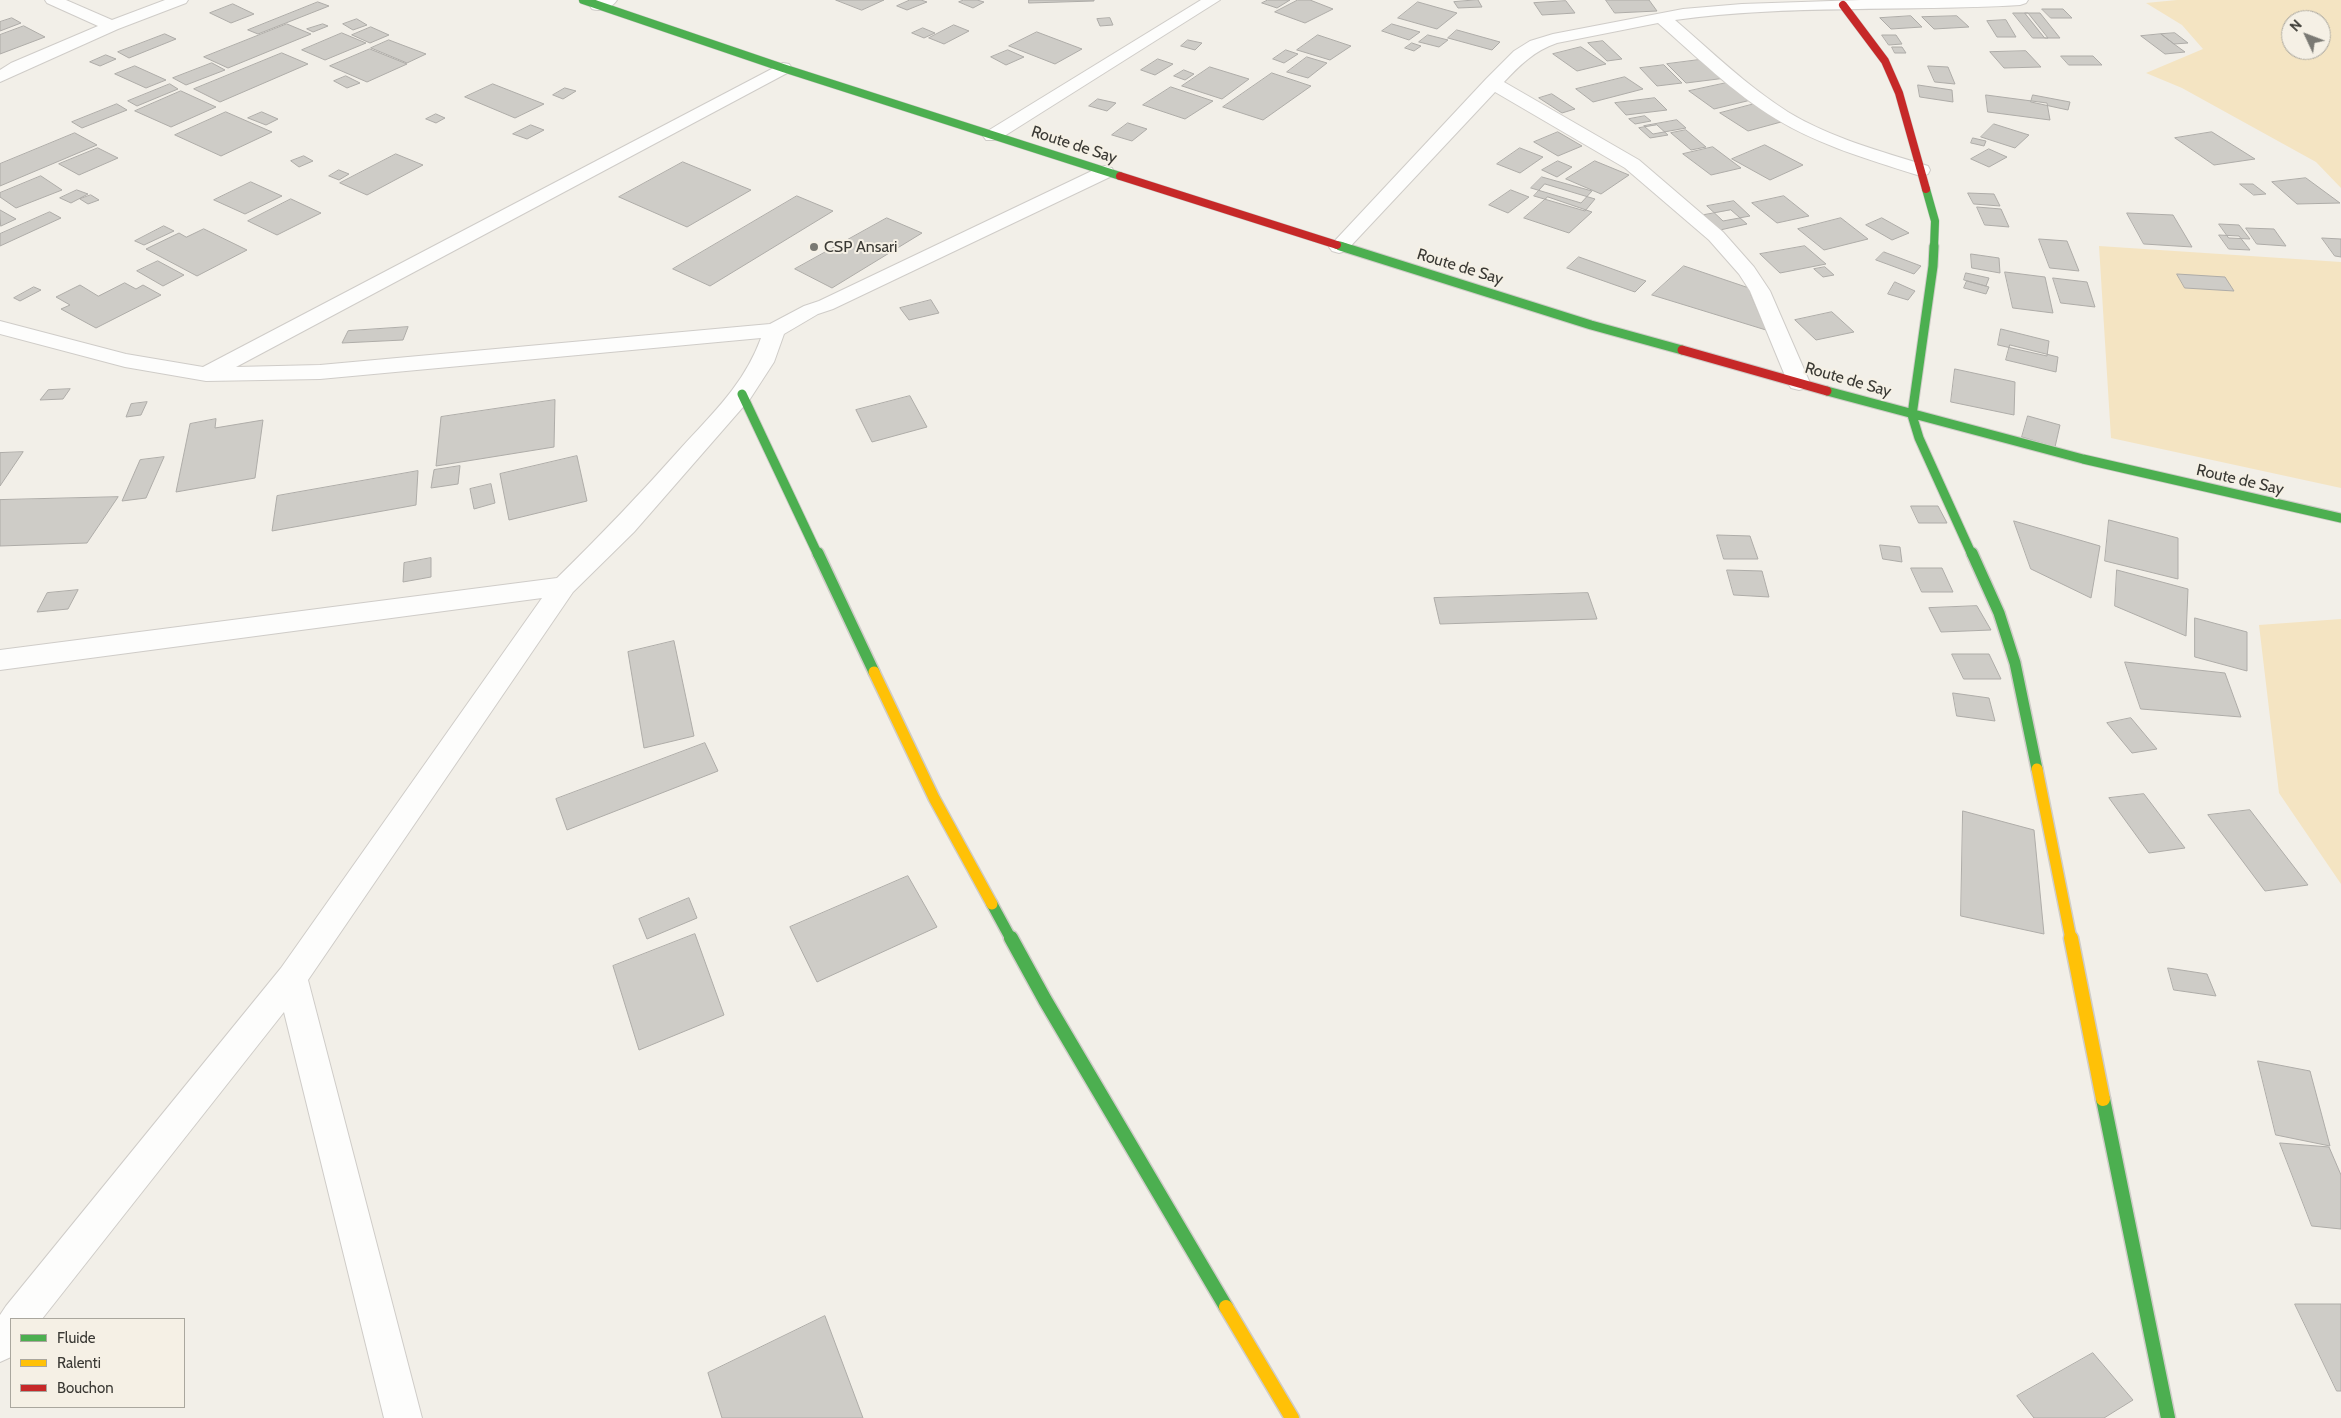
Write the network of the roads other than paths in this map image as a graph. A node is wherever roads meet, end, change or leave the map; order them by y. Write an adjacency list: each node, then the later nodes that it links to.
1 (53, 0): 9 (street)
2 (180, 0): 9 (street)
3 (2020, 0): 6 (street)
4 (1203, 1): 13 (street)
5 (596, 2): 10 (street, Route de Say)
6 (1972, 2): 7 (street)
7 (1843, 5): 8 (street); 14 (street)
8 (1662, 18): 12 (street); 14 (street)
9 (112, 26): 11 (street)
10 (783, 68): 13 (street, Route de Say); 19 (street)
11 (0, 77)
12 (1492, 83): 16 (street); 20 (street)
13 (992, 136): 15 (street, Route de Say)
14 (1921, 170): 22 (street)
15 (1105, 172): 16 (street, Route de Say); 18 (street)
16 (1339, 247): 20 (street, Route de Say)
17 (0, 327): 19 (street)
18 (775, 330): 19 (street); 21 (street)
19 (206, 374)
20 (1800, 384): 22 (street, Route de Say)
21 (742, 394): 24 (street); 31 (street)
22 (1912, 415): 23 (street, Route de Say); 32 (street)
23 (2341, 518)
24 (564, 586): 25 (street); 26 (street)
25 (0, 660)
26 (292, 978): 27 (street); 30 (street)
27 (20, 1318)
28 (10, 1330): 29 (street)
29 (0, 1344)
30 (403, 1418)
31 (1292, 1418)
32 (2168, 1418)

